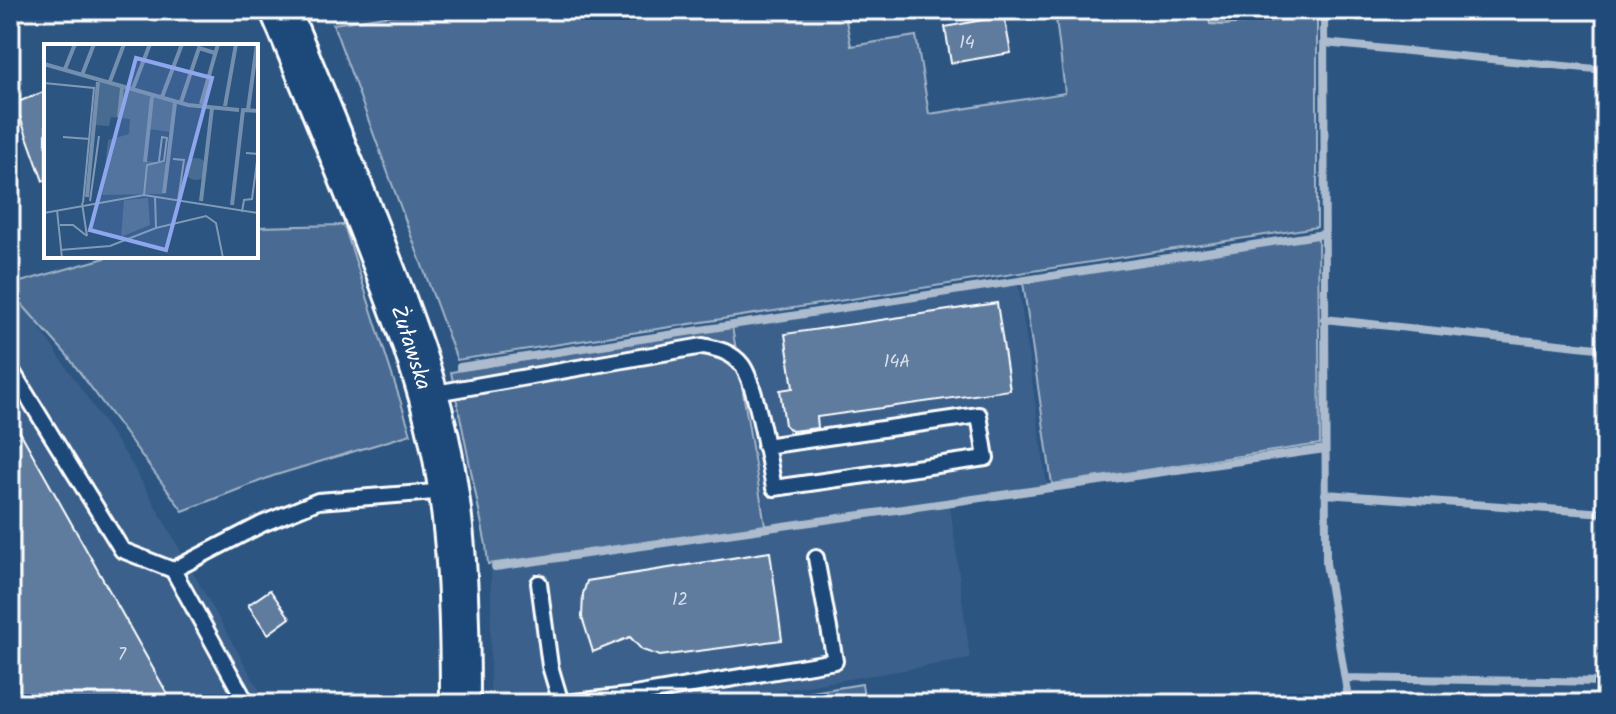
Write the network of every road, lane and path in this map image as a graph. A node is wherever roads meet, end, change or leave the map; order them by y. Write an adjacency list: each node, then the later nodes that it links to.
1 (280, 10): 3 (street, Żuławska)
2 (10, 368): 7 (lane)
3 (428, 394): 4 (lane); 5 (street, Żuławska)
4 (765, 446): 4 (lane)
5 (448, 491): 7 (lane); 10 (street, Żuławska)
6 (816, 558): 11 (lane)
7 (173, 570): 9 (lane)
8 (539, 583): 11 (lane)
9 (247, 704)
10 (460, 704)
11 (558, 704)

